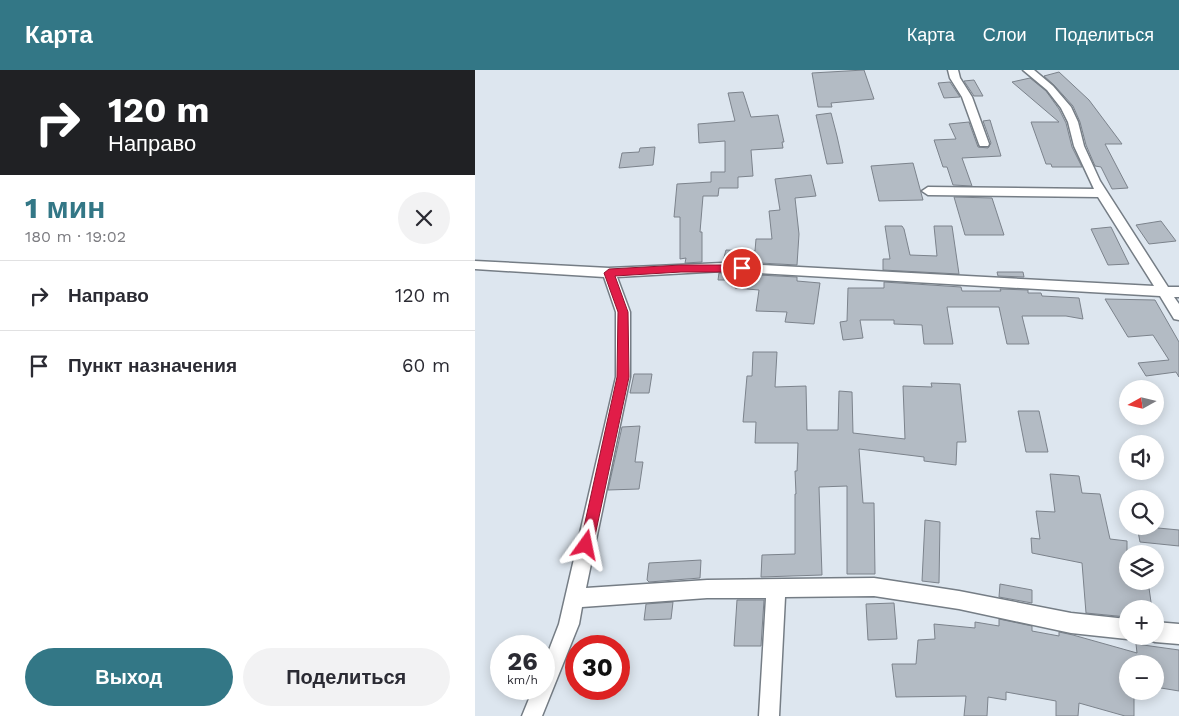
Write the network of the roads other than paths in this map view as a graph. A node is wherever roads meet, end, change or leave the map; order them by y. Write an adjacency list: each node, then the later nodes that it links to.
1 (953, 70): 3 (street)
2 (1028, 70): 5 (street)
3 (984, 144)
4 (927, 191): 5 (street)
5 (1101, 193): 8 (street)
6 (475, 265): 7 (street)
7 (609, 273): 8 (street); 12 (street)
8 (1164, 292): 9 (street); 10 (street)
9 (1179, 292)
10 (1179, 315)
11 (776, 588): 12 (street); 13 (street); 19 (street)
12 (575, 598): 16 (street)
13 (1119, 628)
14 (1164, 633): 15 (street)
15 (1179, 634)
16 (555, 658)
17 (538, 700): 18 (street)
18 (532, 716)
19 (769, 716)

